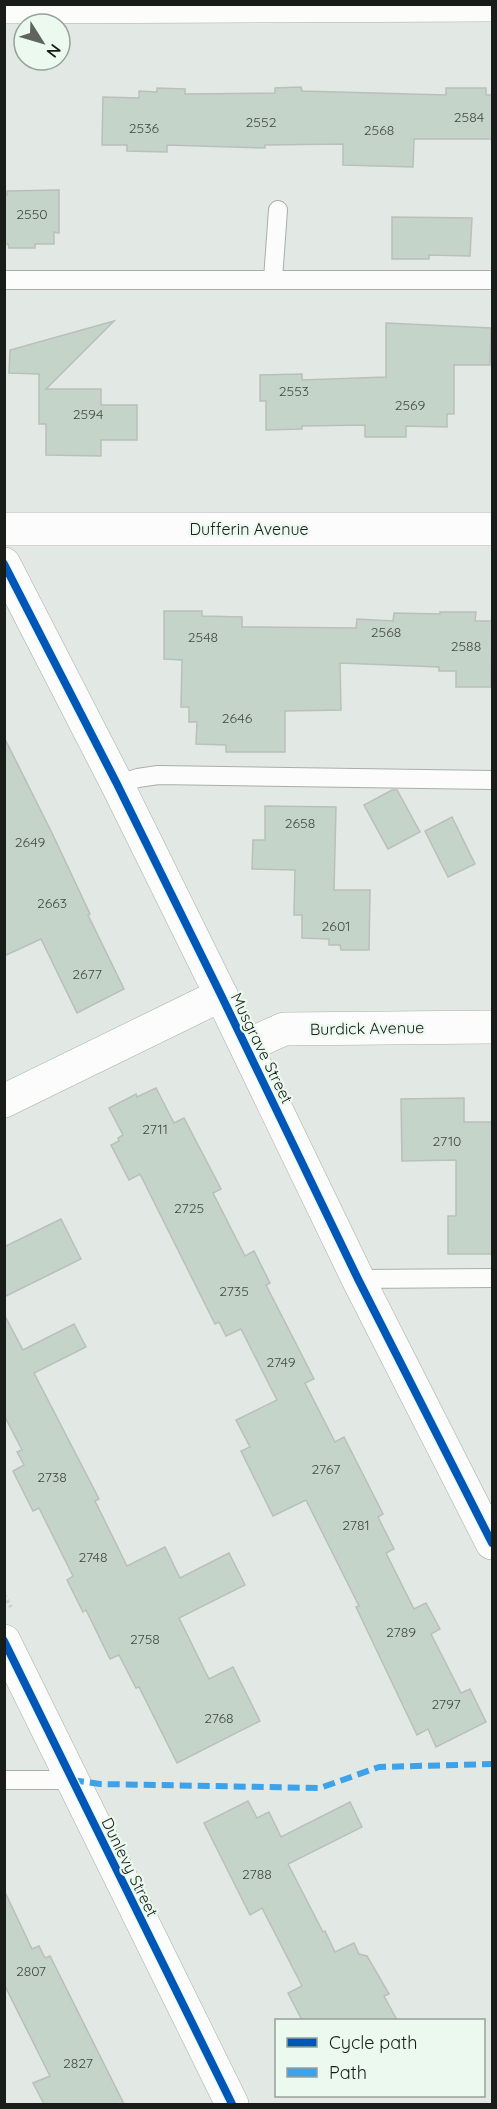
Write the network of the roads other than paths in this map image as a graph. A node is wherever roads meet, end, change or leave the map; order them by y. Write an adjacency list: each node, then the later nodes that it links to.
1 (492, 5): 2 (street)
2 (4, 7)
3 (278, 210): 4 (lane)
4 (273, 279): 5 (lane); 6 (lane)
5 (4, 280)
6 (492, 280)
7 (4, 529): 8 (street, Dufferin Avenue)
8 (492, 529)
9 (4, 564): 11 (street, Musgrave Street)
10 (492, 780): 11 (lane)
11 (117, 784): 12 (street, Musgrave Street)
12 (221, 995): 14 (street, Musgrave Street); 15 (street)
13 (492, 1027): 14 (street, Burdick Avenue)
14 (246, 1046): 17 (street, Musgrave Street)
15 (4, 1101)
16 (492, 1278): 17 (lane)
17 (358, 1279): 18 (street, Musgrave Street)
18 (490, 1532)
19 (4, 1641): 21 (street, Dunlevy Street)
20 (4, 1780): 21 (lane)
21 (72, 1780): 22 (street, Dunlevy Street)
22 (232, 2104)

